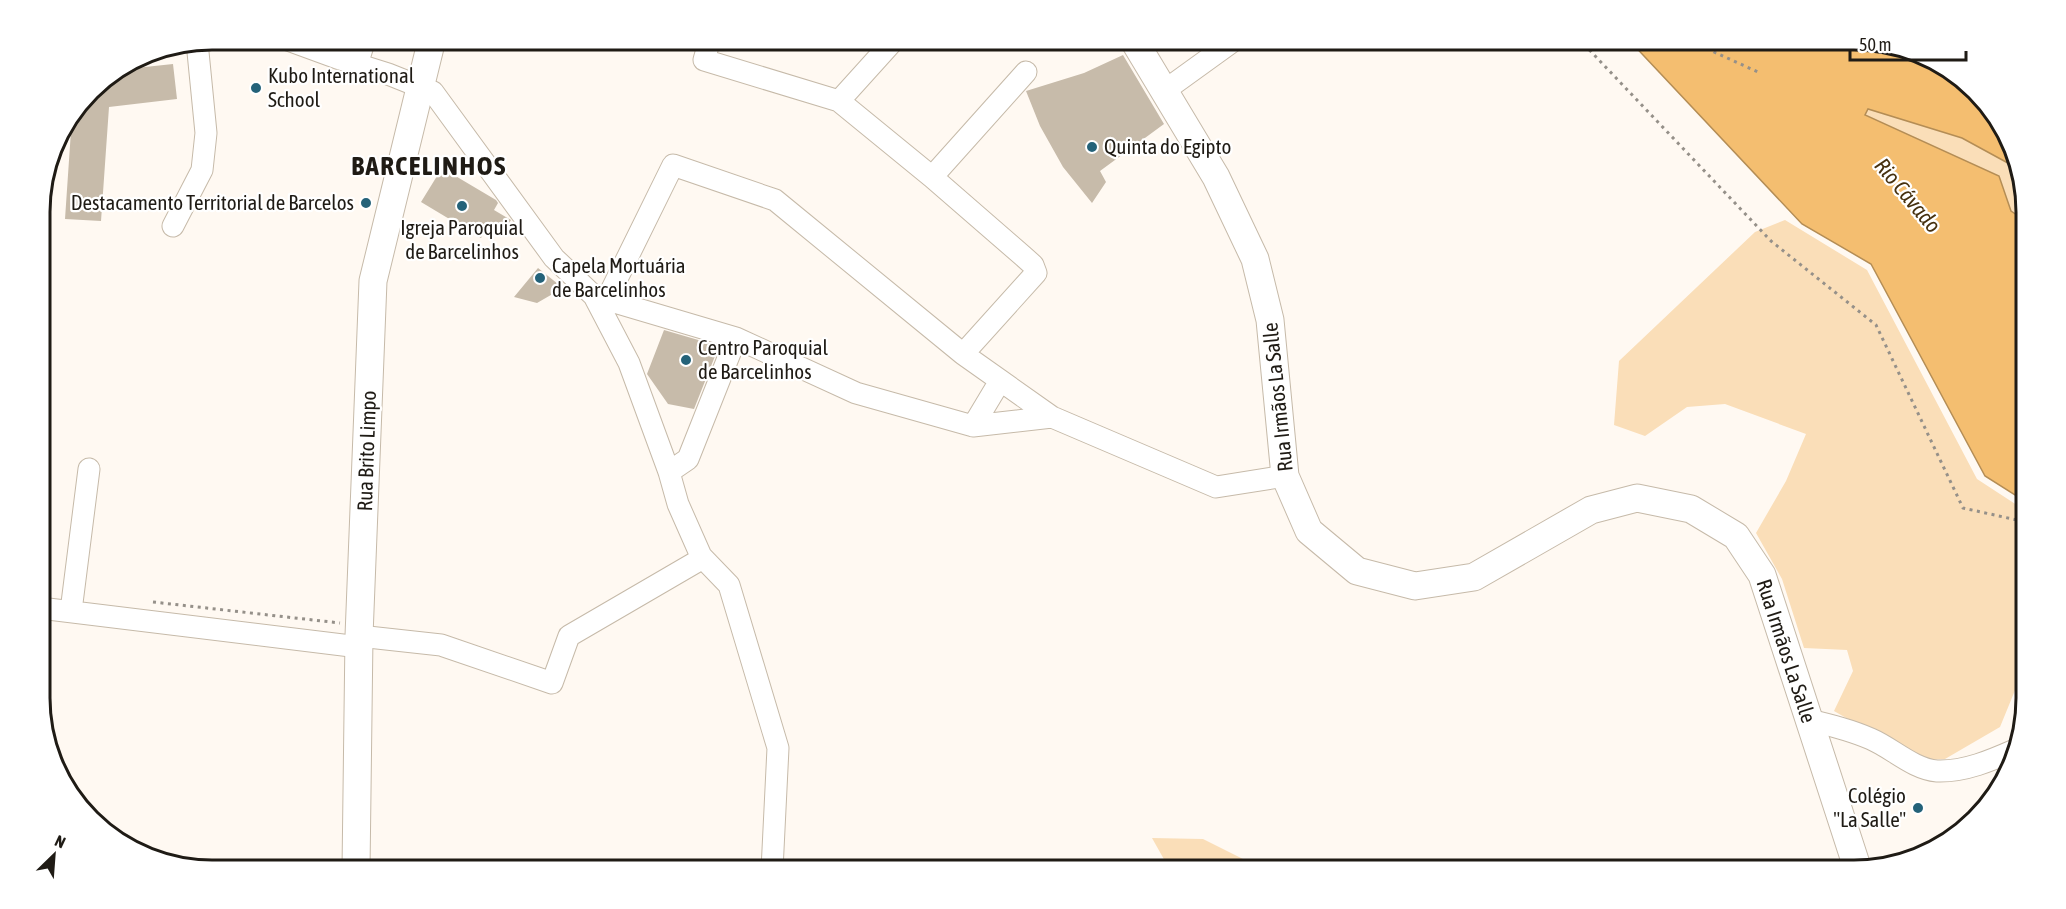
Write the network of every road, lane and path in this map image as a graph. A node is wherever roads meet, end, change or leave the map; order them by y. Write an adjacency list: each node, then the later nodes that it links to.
1 (315, 50): 11 (street)
2 (362, 50): 11 (street)
3 (429, 50): 14 (main road, Rua Brito Limpo)
4 (707, 50): 16 (street)
5 (886, 50): 16 (street)
6 (1139, 50): 15 (main road, Rua Irmãos La Salle)
7 (1221, 50): 15 (street)
8 (1590, 50): 28 (path)
9 (1711, 50): 13 (path)
10 (198, 51): 18 (street)
11 (357, 65): 14 (street)
12 (1026, 72): 17 (street)
13 (1758, 72)
14 (421, 86): 19 (street); 33 (main road, Rua Brito Limpo)
15 (1164, 91): 27 (main road, Rua Irmãos La Salle)
16 (839, 100): 17 (street)
17 (932, 177): 21 (street)
18 (173, 226)
19 (600, 297): 20 (street); 21 (street); 26 (street)
20 (736, 338): 24 (street); 26 (street)
21 (963, 354): 22 (street)
22 (1000, 381): 23 (street); 24 (street)
23 (1052, 417): 24 (street); 27 (street)
24 (972, 426)
25 (89, 469): 32 (street)
26 (669, 472): 29 (street)
27 (1285, 476): 34 (main road, Rua Irmãos La Salle)
28 (2016, 520)
29 (703, 558): 33 (street); 38 (street)
30 (153, 602): 33 (path)
31 (50, 609): 32 (street)
32 (71, 612): 33 (street)
33 (359, 636): 37 (main road, Rua Brito Limpo)
34 (1809, 720): 35 (street); 36 (main road, Rua Irmãos La Salle)
35 (2007, 753)
36 (1854, 859)
37 (356, 860)
38 (773, 860)

